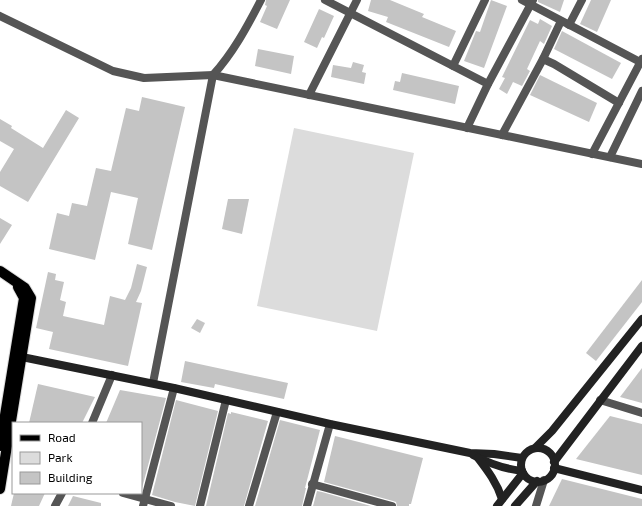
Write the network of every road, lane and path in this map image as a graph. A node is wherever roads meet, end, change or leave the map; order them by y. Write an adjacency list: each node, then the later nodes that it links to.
1 (261, 0): 14 (street)
2 (326, 0): 8 (street)
3 (357, 0): 8 (street)
4 (485, 0): 13 (street)
5 (522, 0): 7 (street)
6 (582, 0): 10 (street)
7 (532, 2): 10 (street); 15 (street)
8 (350, 13): 13 (street); 17 (street)
9 (0, 16): 14 (street)
10 (565, 23): 11 (street); 12 (street)
11 (543, 59): 18 (street); 20 (street)
12 (641, 61): 18 (street)
13 (453, 66): 15 (street)
14 (213, 75): 17 (street); 29 (street)
15 (488, 84): 19 (street)
16 (642, 91): 22 (street)
17 (309, 95): 19 (street)
18 (618, 103): 21 (street)
19 (467, 128): 20 (street)
20 (502, 135): 21 (street)
21 (592, 154): 22 (street)
22 (610, 157): 23 (street)
23 (642, 164)
24 (0, 271): 27 (main road)
25 (642, 319): 38 (street)
26 (642, 346): 32 (street)
27 (18, 356): 28 (street); 37 (main road); 45 (main road)
28 (112, 375): 29 (street); 35 (street)
29 (153, 384): 30 (street)
30 (174, 388): 31 (street); 49 (street)
31 (226, 400): 33 (street); 53 (street)
32 (600, 400): 34 (street); 41 (street)
33 (277, 412): 36 (street); 54 (street)
34 (642, 413)
35 (92, 422)
36 (330, 424): 39 (street); 44 (street)
37 (0, 446)
38 (535, 448): 40 (street); 41 (street)
39 (474, 455): 40 (street); 42 (street); 50 (street)
40 (522, 458): 42 (street)
41 (554, 465): 43 (street); 46 (street)
42 (523, 472): 43 (street); 50 (street)
43 (540, 481): 57 (street); 58 (street)
44 (312, 484): 55 (street); 56 (street)
45 (0, 490)
46 (642, 490)
47 (61, 494): 51 (street)
48 (125, 494): 49 (street)
49 (144, 503): 52 (street)
50 (500, 503)
51 (55, 506)
52 (171, 506)
53 (200, 506)
54 (249, 506)
55 (307, 506)
56 (392, 506)
57 (515, 506)
58 (536, 506)

